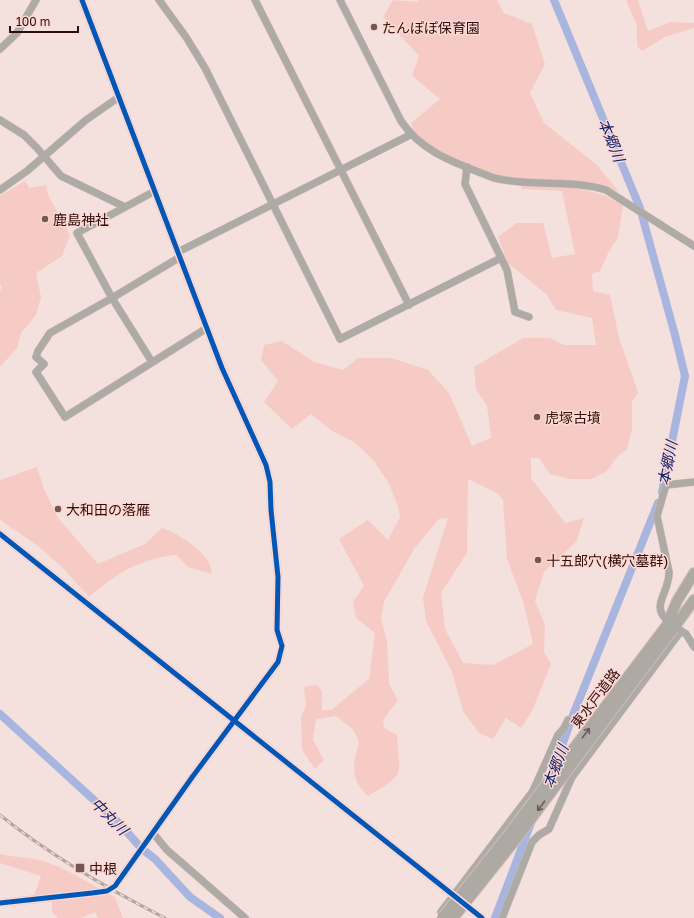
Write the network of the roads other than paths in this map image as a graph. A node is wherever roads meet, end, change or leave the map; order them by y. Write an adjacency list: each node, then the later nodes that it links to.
1 (36, 0): 6 (street)
2 (82, 0): 7 (street)
3 (158, 0): 15 (street)
4 (255, 0): 12 (street)
5 (340, 0): 9 (street)
6 (0, 49)
7 (119, 97): 10 (street); 14 (street)
8 (0, 120): 10 (street)
9 (410, 134): 11 (street); 12 (street)
10 (44, 156): 13 (street); 16 (street)
11 (467, 167): 17 (street); 19 (street)
12 (341, 170): 15 (street); 21 (street)
13 (0, 190)
14 (155, 191): 16 (street); 18 (street)
15 (273, 204): 18 (street); 21 (street)
16 (125, 207): 20 (street)
17 (694, 246)
18 (179, 254): 20 (street); 23 (street)
19 (501, 258): 21 (street); 22 (street)
20 (112, 298): 24 (street); 24 (street)
21 (409, 305)
22 (530, 317)
23 (207, 328): 24 (street); 32 (street)
24 (152, 362)
25 (694, 482): 30 (street)
26 (0, 534): 32 (street)
27 (694, 573): 30 (highway)
28 (694, 586): 30 (highway, 東水戸道路)
29 (693, 601): 30 (highway, 東水戸道路)
30 (673, 626): 31 (street); 37 (highway, 東水戸道路, one-way to 30, bridge); 39 (highway, 東水戸道路, one-way to 39, bridge); 41 (street)
31 (694, 647)
32 (235, 720): 34 (street); 35 (street)
33 (568, 720): 35 (street)
34 (153, 833): 36 (street); 38 (street)
35 (452, 896): 37 (street); 40 (street)
36 (0, 902)
37 (441, 915)
38 (245, 918)
39 (453, 918)
40 (482, 918)
41 (502, 918)

